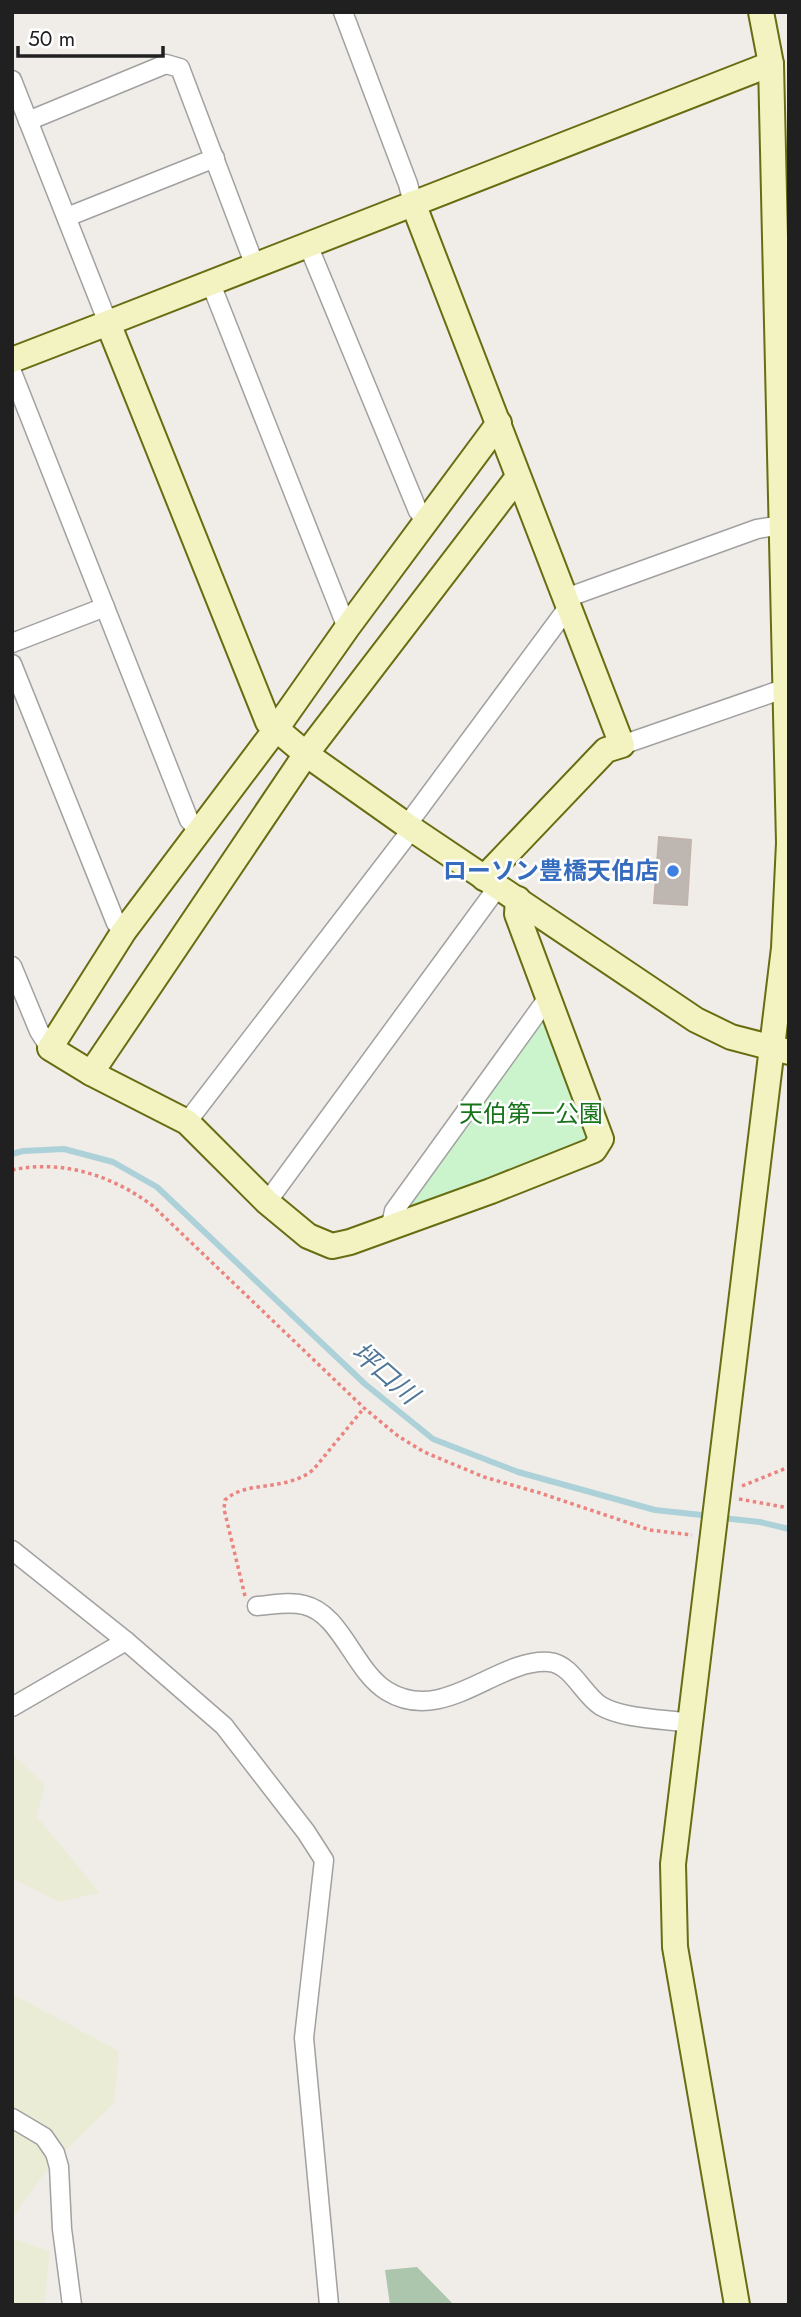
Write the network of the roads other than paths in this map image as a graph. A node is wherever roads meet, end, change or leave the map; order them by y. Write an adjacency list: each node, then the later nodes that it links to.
1 (343, 12): 7 (street)
2 (761, 12): 3 (street)
3 (780, 64): 7 (street); 18 (street)
4 (12, 80): 5 (street)
5 (27, 121): 6 (street); 8 (street)
6 (215, 158): 8 (street); 10 (street)
7 (413, 203): 9 (street); 15 (street)
8 (67, 217): 12 (street)
9 (308, 245): 10 (street); 17 (street)
10 (255, 266): 11 (street)
11 (211, 284): 12 (street); 21 (street)
12 (108, 323): 13 (street); 25 (street)
13 (12, 360)
14 (12, 372): 20 (street)
15 (499, 423): 16 (street); 17 (street)
16 (518, 477): 19 (street); 27 (street)
17 (426, 521): 21 (street)
18 (783, 525): 19 (street); 24 (street)
19 (567, 602): 26 (street); 28 (street)
20 (105, 607): 22 (street); 29 (street)
21 (347, 628): 25 (street)
22 (12, 643)
23 (12, 664): 31 (street)
24 (787, 687): 26 (street); 35 (street)
25 (276, 729): 27 (street); 29 (street)
26 (622, 745): 30 (street)
27 (306, 754): 28 (street); 36 (street)
28 (410, 827): 30 (street); 37 (street)
29 (199, 831): 31 (street)
30 (500, 888): 33 (street); 35 (street); 38 (street)
31 (124, 931): 34 (street)
32 (12, 966): 34 (street)
33 (547, 999): 39 (street); 39 (street)
34 (50, 1048): 36 (street)
35 (780, 1050): 44 (street)
36 (92, 1073): 37 (street)
37 (187, 1122): 38 (street)
38 (267, 1202): 39 (street)
39 (390, 1229)
40 (12, 1550): 42 (street)
41 (257, 1606): 44 (street)
42 (126, 1641): 43 (street); 47 (street)
43 (12, 1707)
44 (690, 1723): 48 (street)
45 (12, 2118): 46 (street)
46 (72, 2305)
47 (329, 2305)
48 (737, 2305)

